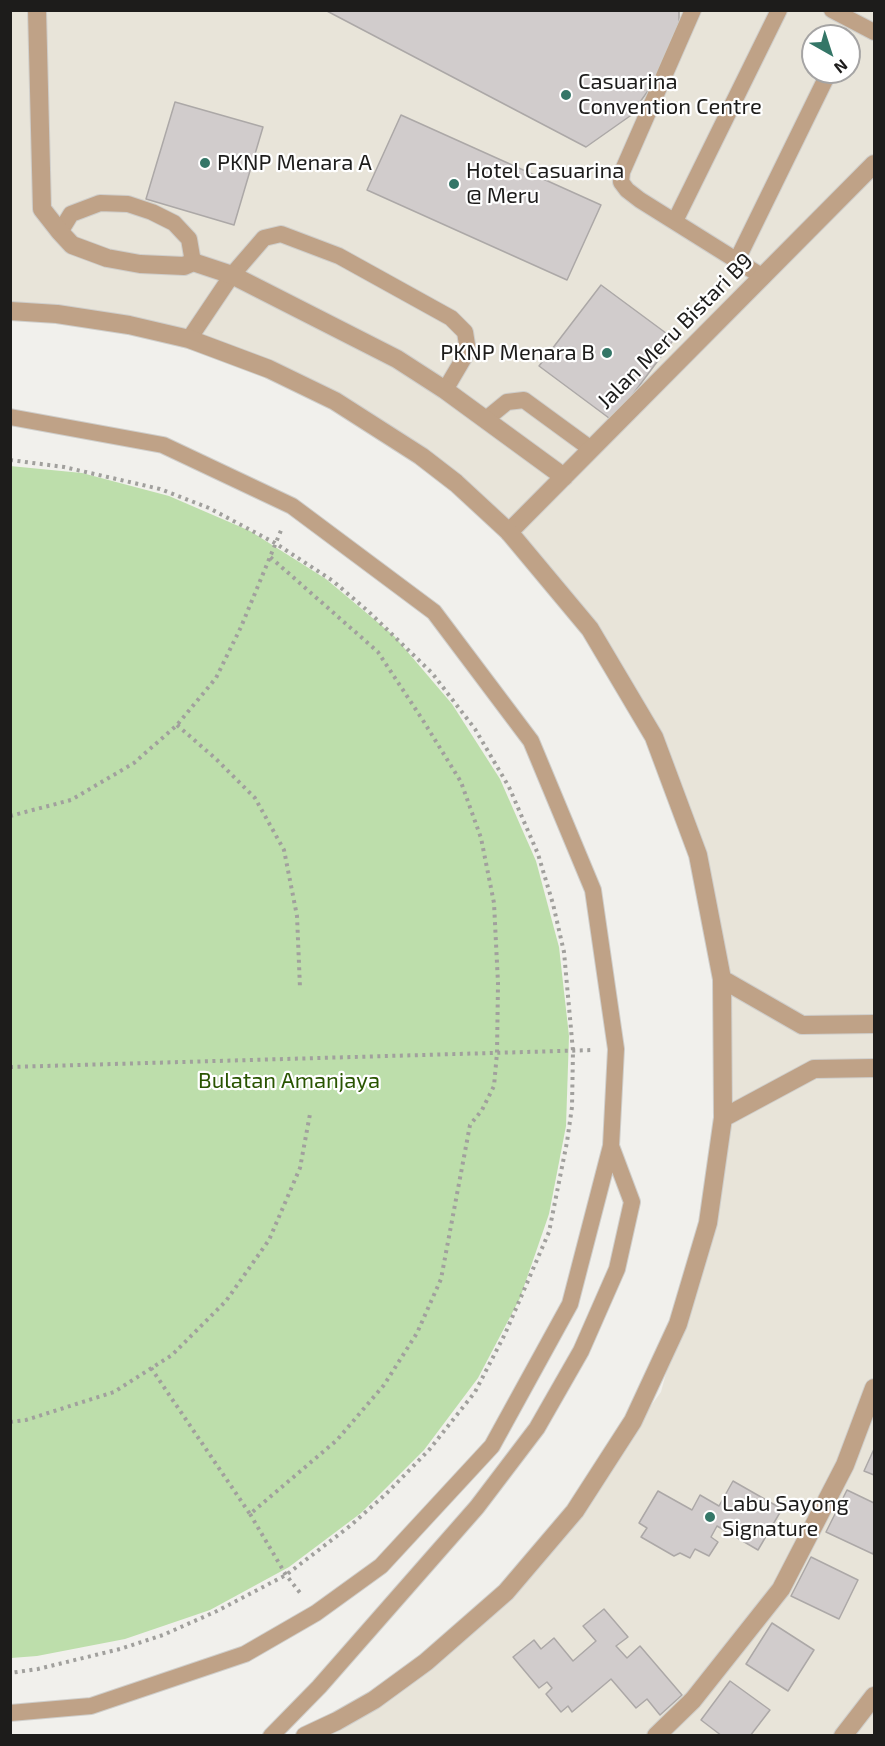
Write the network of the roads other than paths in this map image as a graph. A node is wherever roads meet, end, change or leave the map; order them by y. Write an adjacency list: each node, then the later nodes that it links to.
1 (37, 10): 9 (street)
2 (693, 10): 8 (lane)
3 (779, 10): 8 (lane)
4 (832, 10): 5 (lane)
5 (845, 24)
6 (823, 84): 10 (lane)
7 (874, 164): 13 (street, Jalan Meru Bistari B9)
8 (675, 221): 10 (lane)
9 (60, 232): 11 (street); 11 (lane)
10 (737, 260): 13 (lane)
11 (193, 262): 12 (street)
12 (232, 275): 15 (lane); 16 (street); 16 (lane)
13 (763, 277): 19 (street, Jalan Meru Bistari B9)
14 (10, 311): 15 (street)
15 (189, 339): 21 (street)
16 (444, 390): 18 (street)
17 (10, 417): 26 (lane)
18 (485, 420): 19 (lane); 20 (street)
19 (591, 449): 20 (street, Jalan Meru Bistari B9)
20 (564, 477): 21 (street, Jalan Meru Bistari B9)
21 (509, 532): 22 (street)
22 (722, 979): 23 (street); 25 (street)
23 (874, 1024)
24 (874, 1068): 25 (street)
25 (723, 1118): 31 (street)
26 (611, 1146): 29 (lane); 30 (lane)
27 (874, 1388): 32 (street)
28 (874, 1696): 33 (street)
29 (10, 1713)
30 (271, 1736)
31 (305, 1736)
32 (656, 1736)
33 (843, 1736)

